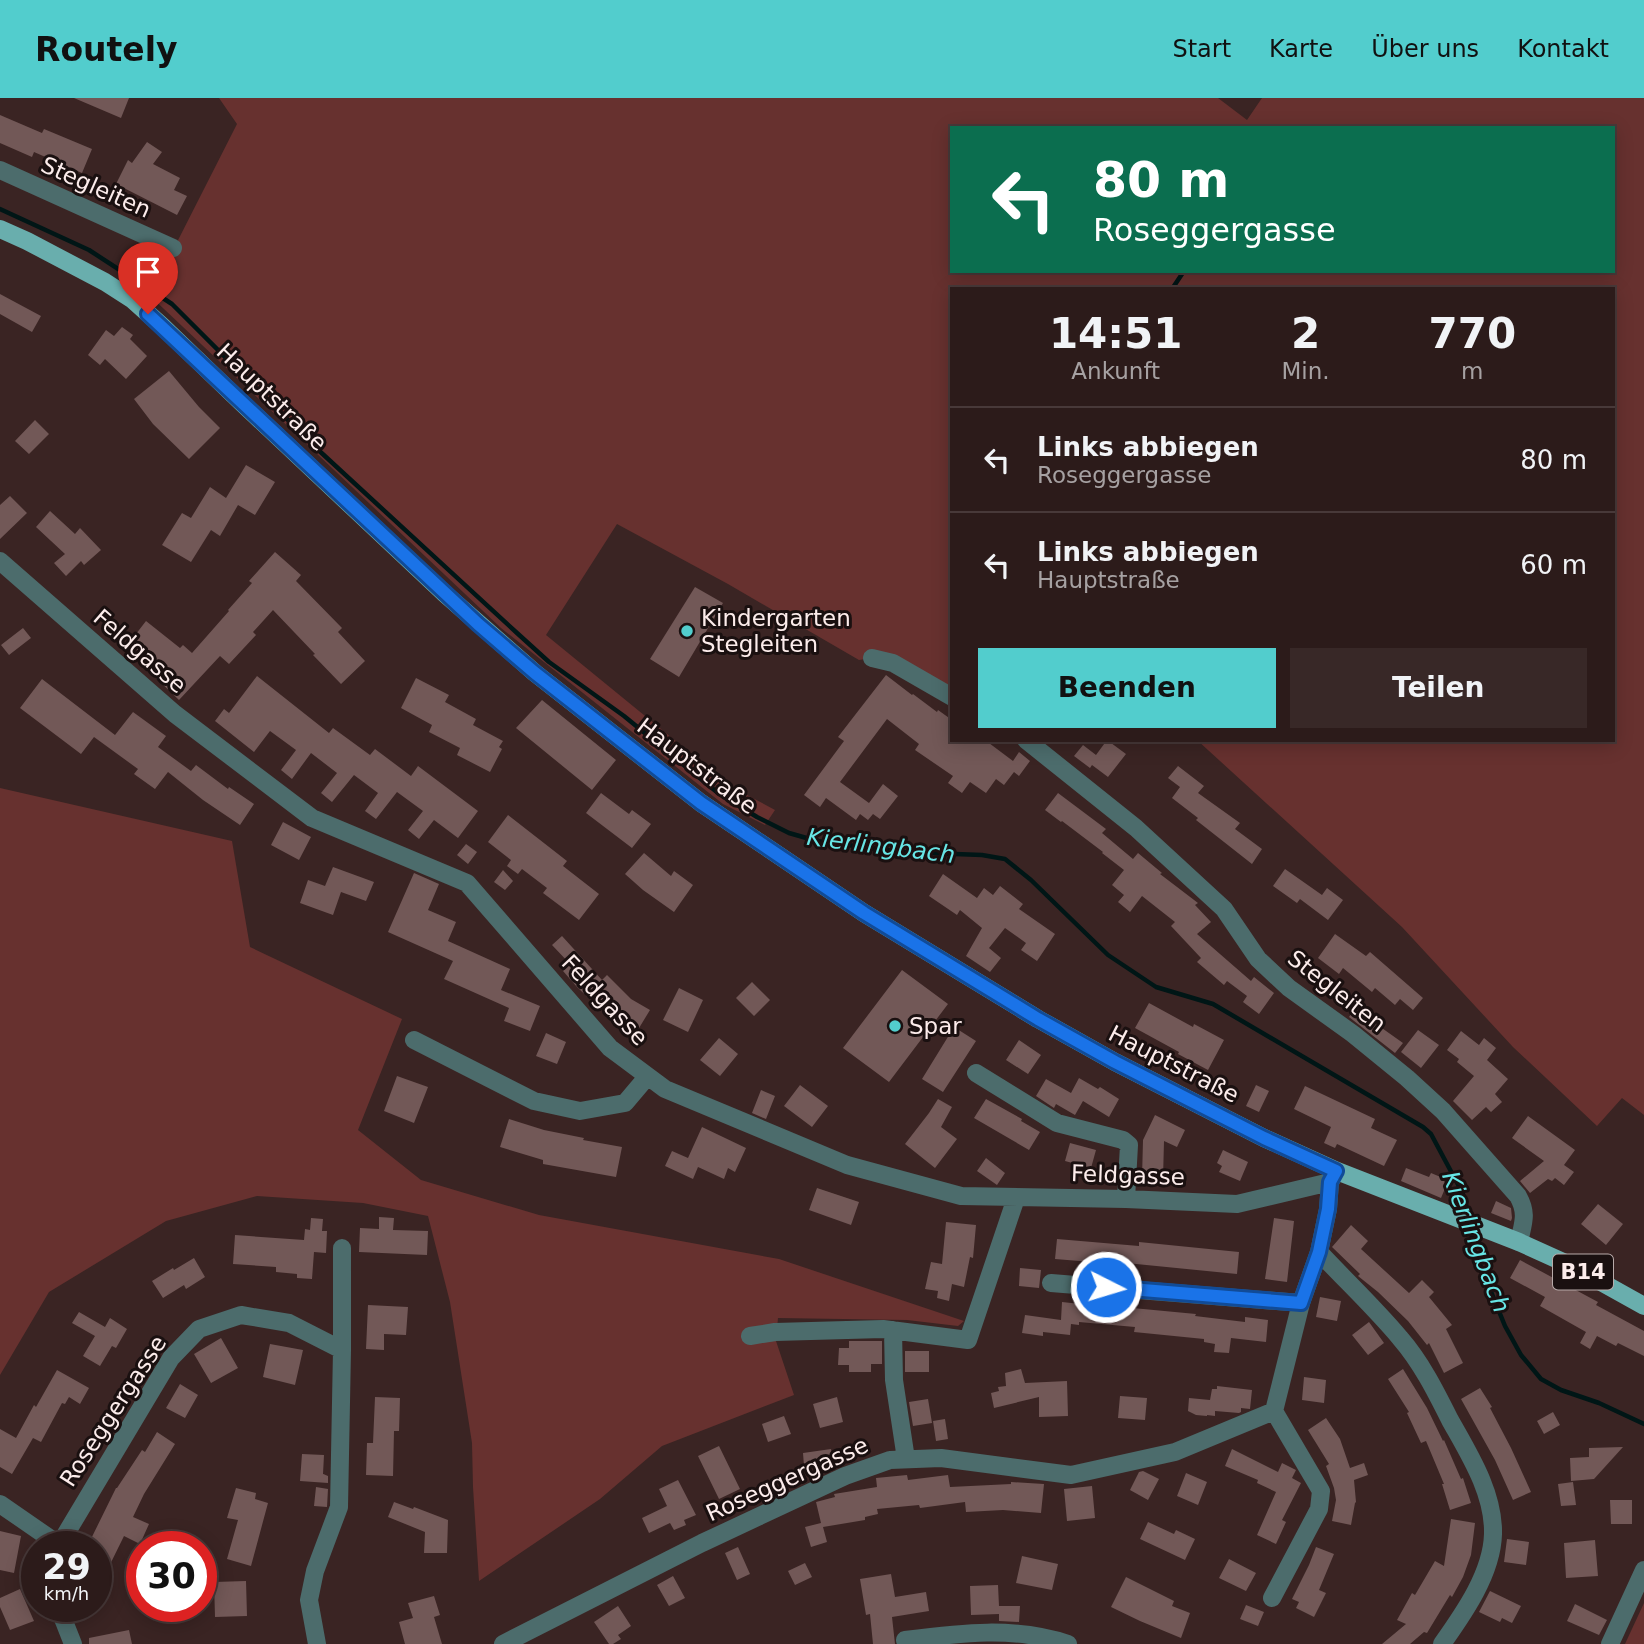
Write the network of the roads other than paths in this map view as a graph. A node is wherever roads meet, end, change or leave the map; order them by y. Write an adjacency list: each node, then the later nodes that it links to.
1 (0, 170): 3 (street, Stegleiten)
2 (0, 229): 11 (main road, Hauptstraße / B14)
3 (173, 248)
4 (1, 565): 10 (street, Feldgasse)
5 (872, 658): 6 (street)
6 (950, 696)
7 (1028, 742): 14 (street, Stegleiten)
8 (414, 1040): 10 (street)
9 (976, 1073): 13 (street)
10 (647, 1077): 12 (street, Feldgasse)
11 (1333, 1176): 13 (street, Feldgasse); 14 (main road, Hauptstraße / B14); 16 (street)
12 (1016, 1198): 13 (street, Feldgasse); 20 (street)
13 (1126, 1199)
14 (1519, 1242): 19 (main road, B14)
15 (342, 1248): 22 (street)
16 (1319, 1252): 18 (street); 37 (street)
17 (1051, 1283): 18 (street)
18 (1301, 1303): 23 (street)
19 (1644, 1306)
20 (894, 1330): 21 (street); 24 (street)
21 (750, 1336)
22 (342, 1350): 27 (street, Roseggergasse); 34 (street)
23 (1274, 1411): 24 (street, Roseggergasse); 29 (street)
24 (906, 1459): 31 (street, Roseggergasse)
25 (0, 1504): 26 (street, Roseggergasse)
26 (37, 1531)
27 (67, 1531)
28 (1644, 1570): 38 (street)
29 (1272, 1598)
30 (64, 1622): 33 (street)
31 (531, 1637): 35 (street, Roseggergasse)
32 (905, 1640): 36 (street)
33 (72, 1644)
34 (317, 1644)
35 (503, 1644)
36 (1068, 1644)
37 (1442, 1644)
38 (1610, 1644)

